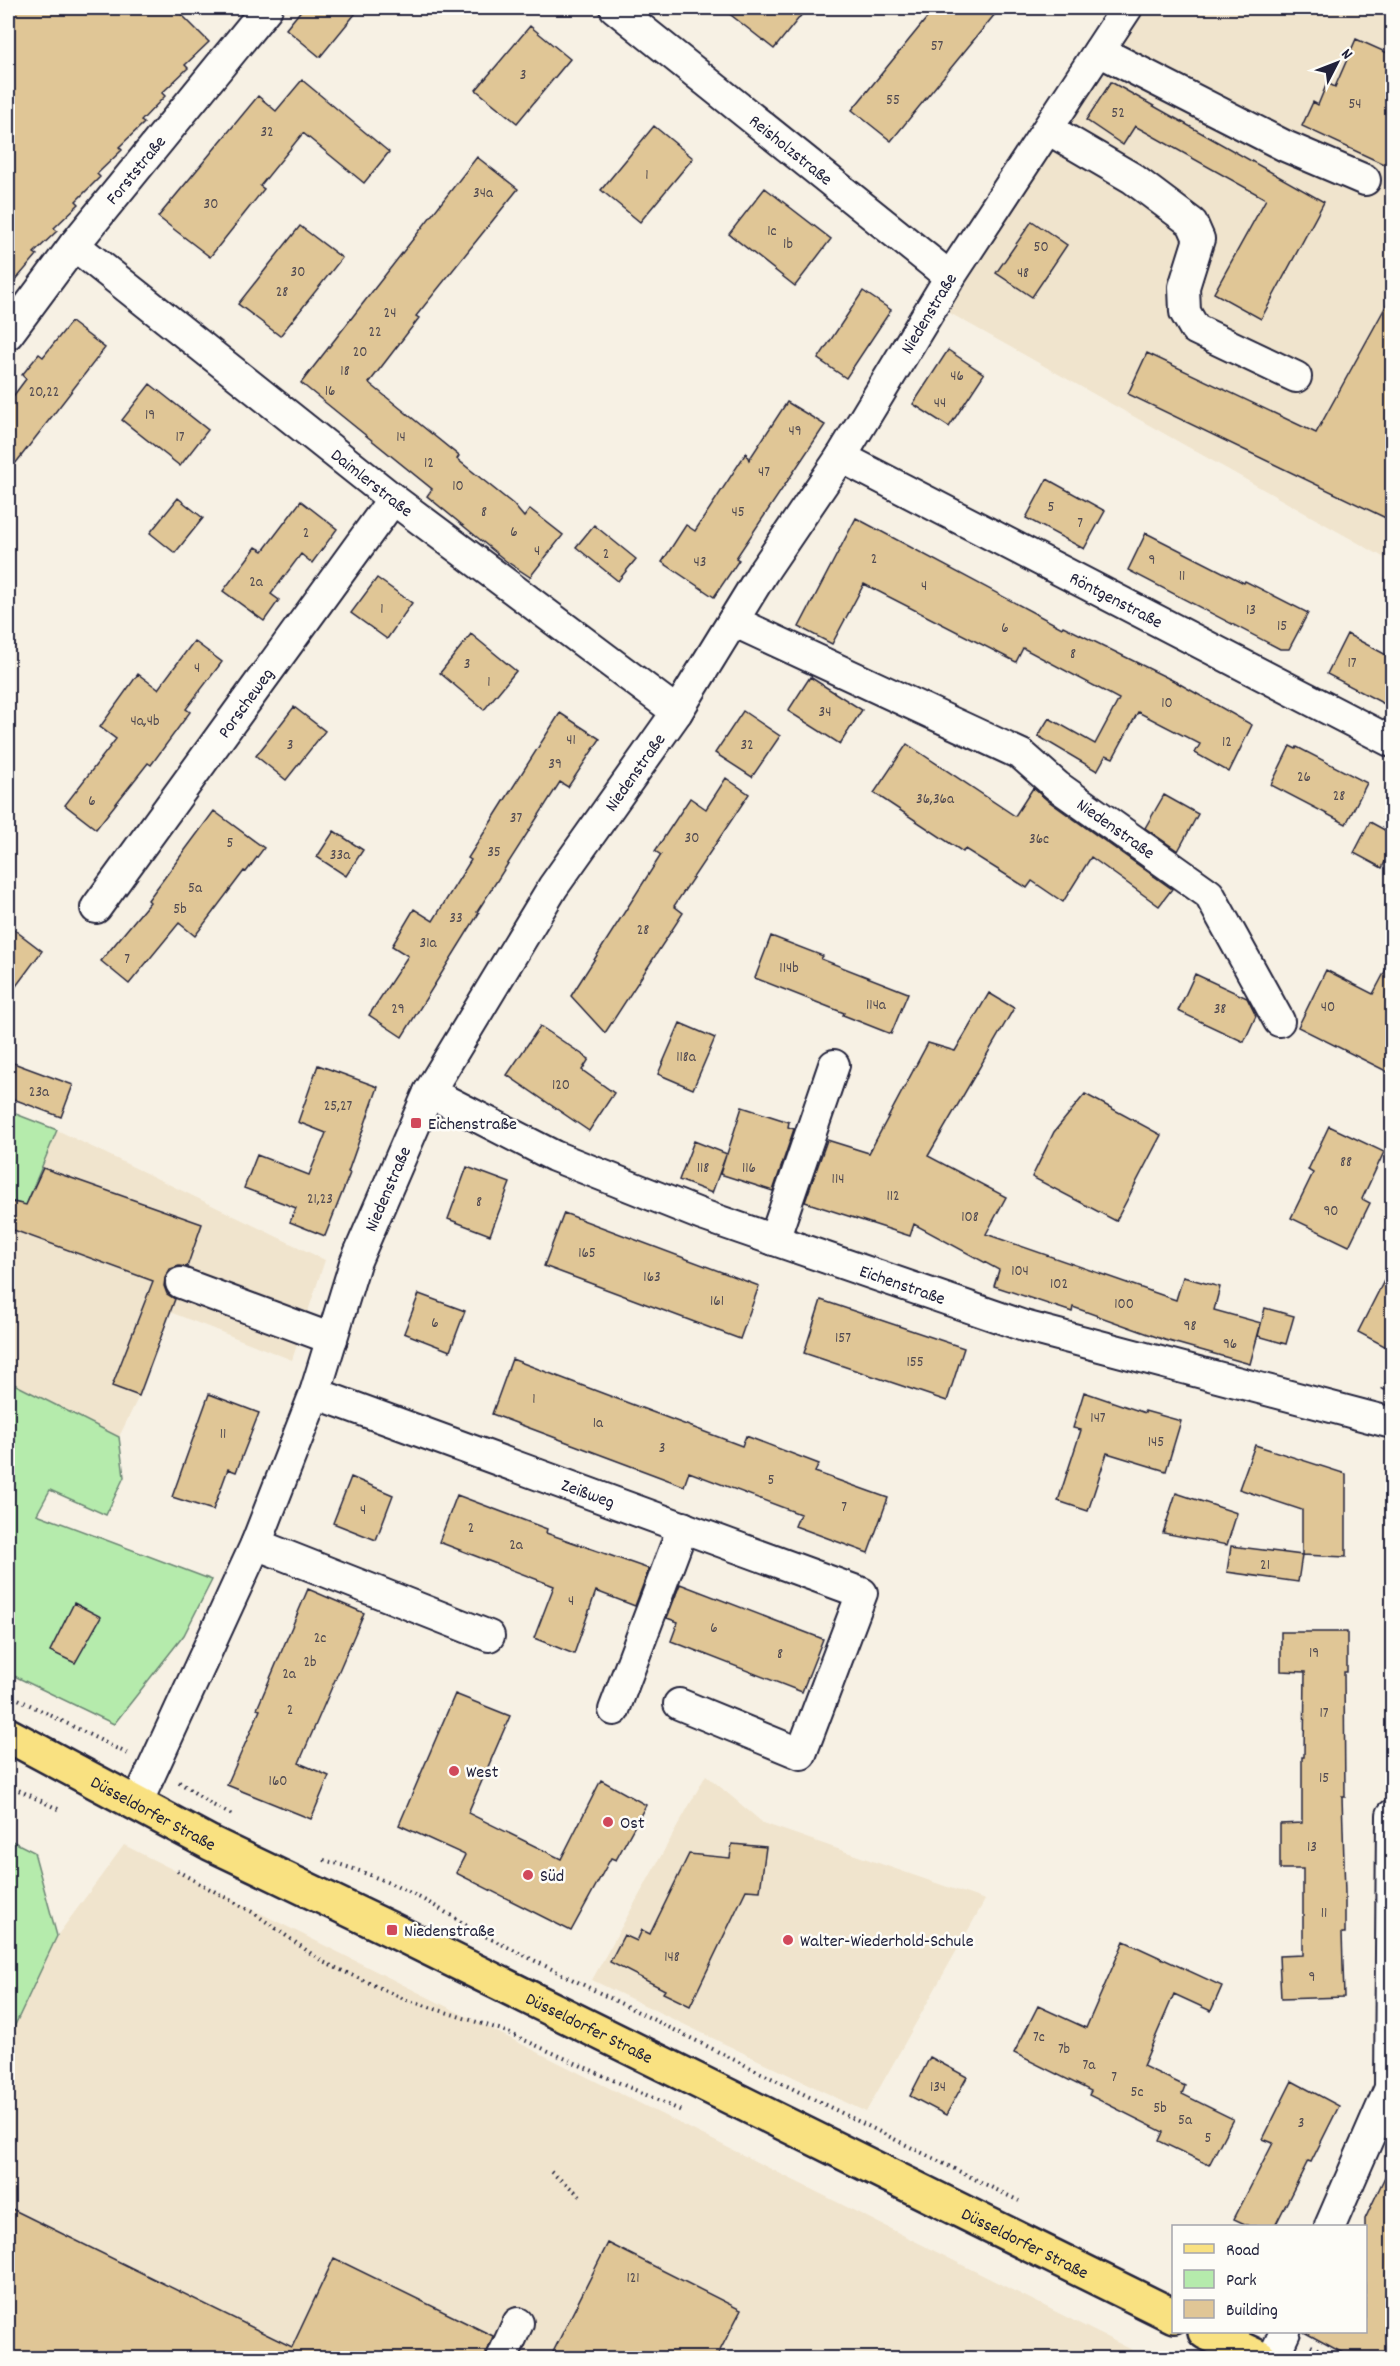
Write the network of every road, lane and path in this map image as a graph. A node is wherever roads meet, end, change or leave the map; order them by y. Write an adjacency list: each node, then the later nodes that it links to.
1 (267, 8): 7 (street, Forststraße)
2 (1127, 8): 4 (street, Niedenstraße)
3 (631, 12): 8 (street, Reisholzstraße)
4 (1099, 51): 5 (street, Niedenstraße); 6 (street)
5 (1048, 129): 8 (street, Niedenstraße); 10 (street)
6 (1365, 180)
7 (74, 245): 9 (street, Forststraße); 12 (street, Daimlerstraße)
8 (950, 278): 11 (street, Niedenstraße)
9 (8, 334)
10 (1296, 377)
11 (841, 457): 13 (street, Niedenstraße); 15 (street, Röntgenstraße)
12 (393, 499): 14 (street, Daimlerstraße); 16 (street, Porscheweg)
13 (733, 621): 14 (street, Niedenstraße); 17 (street, Niedenstraße)
14 (676, 712): 19 (street, Niedenstraße)
15 (1392, 742)
16 (96, 908)
17 (1279, 1021)
18 (834, 1065): 20 (street)
19 (429, 1092): 20 (street, Eichenstraße); 22 (street, Niedenstraße)
20 (774, 1240): 25 (street, Eichenstraße)
21 (181, 1283): 22 (street)
22 (332, 1339): 24 (street, Niedenstraße)
23 (1392, 1372): 25 (path)
24 (315, 1393): 26 (street, Zeißweg); 27 (street, Niedenstraße)
25 (1386, 1411)
26 (683, 1527): 30 (street, Zeißweg); 31 (street)
27 (256, 1544): 28 (street); 36 (street, Niedenstraße)
28 (489, 1636)
29 (8, 1694): 33 (path)
30 (679, 1704)
31 (614, 1710)
32 (8, 1735): 36 (main road, Düsseldorfer Straße)
33 (91, 1736)
34 (8, 1785): 37 (path)
35 (192, 1789): 39 (path)
36 (137, 1803): 47 (main road, Düsseldorfer Straße)
37 (62, 1811)
38 (1392, 1815): 46 (street)
39 (242, 1820)
40 (314, 1858): 45 (path)
41 (177, 1871): 42 (path)
42 (694, 2117)
43 (551, 2172): 44 (path)
44 (583, 2198)
45 (1025, 2204)
46 (1330, 2225)
47 (1172, 2316)
48 (518, 2323): 51 (street)
49 (1209, 2333): 52 (main road)
50 (1284, 2333): 53 (street)
51 (502, 2358)
52 (1260, 2358)
53 (1274, 2358)

